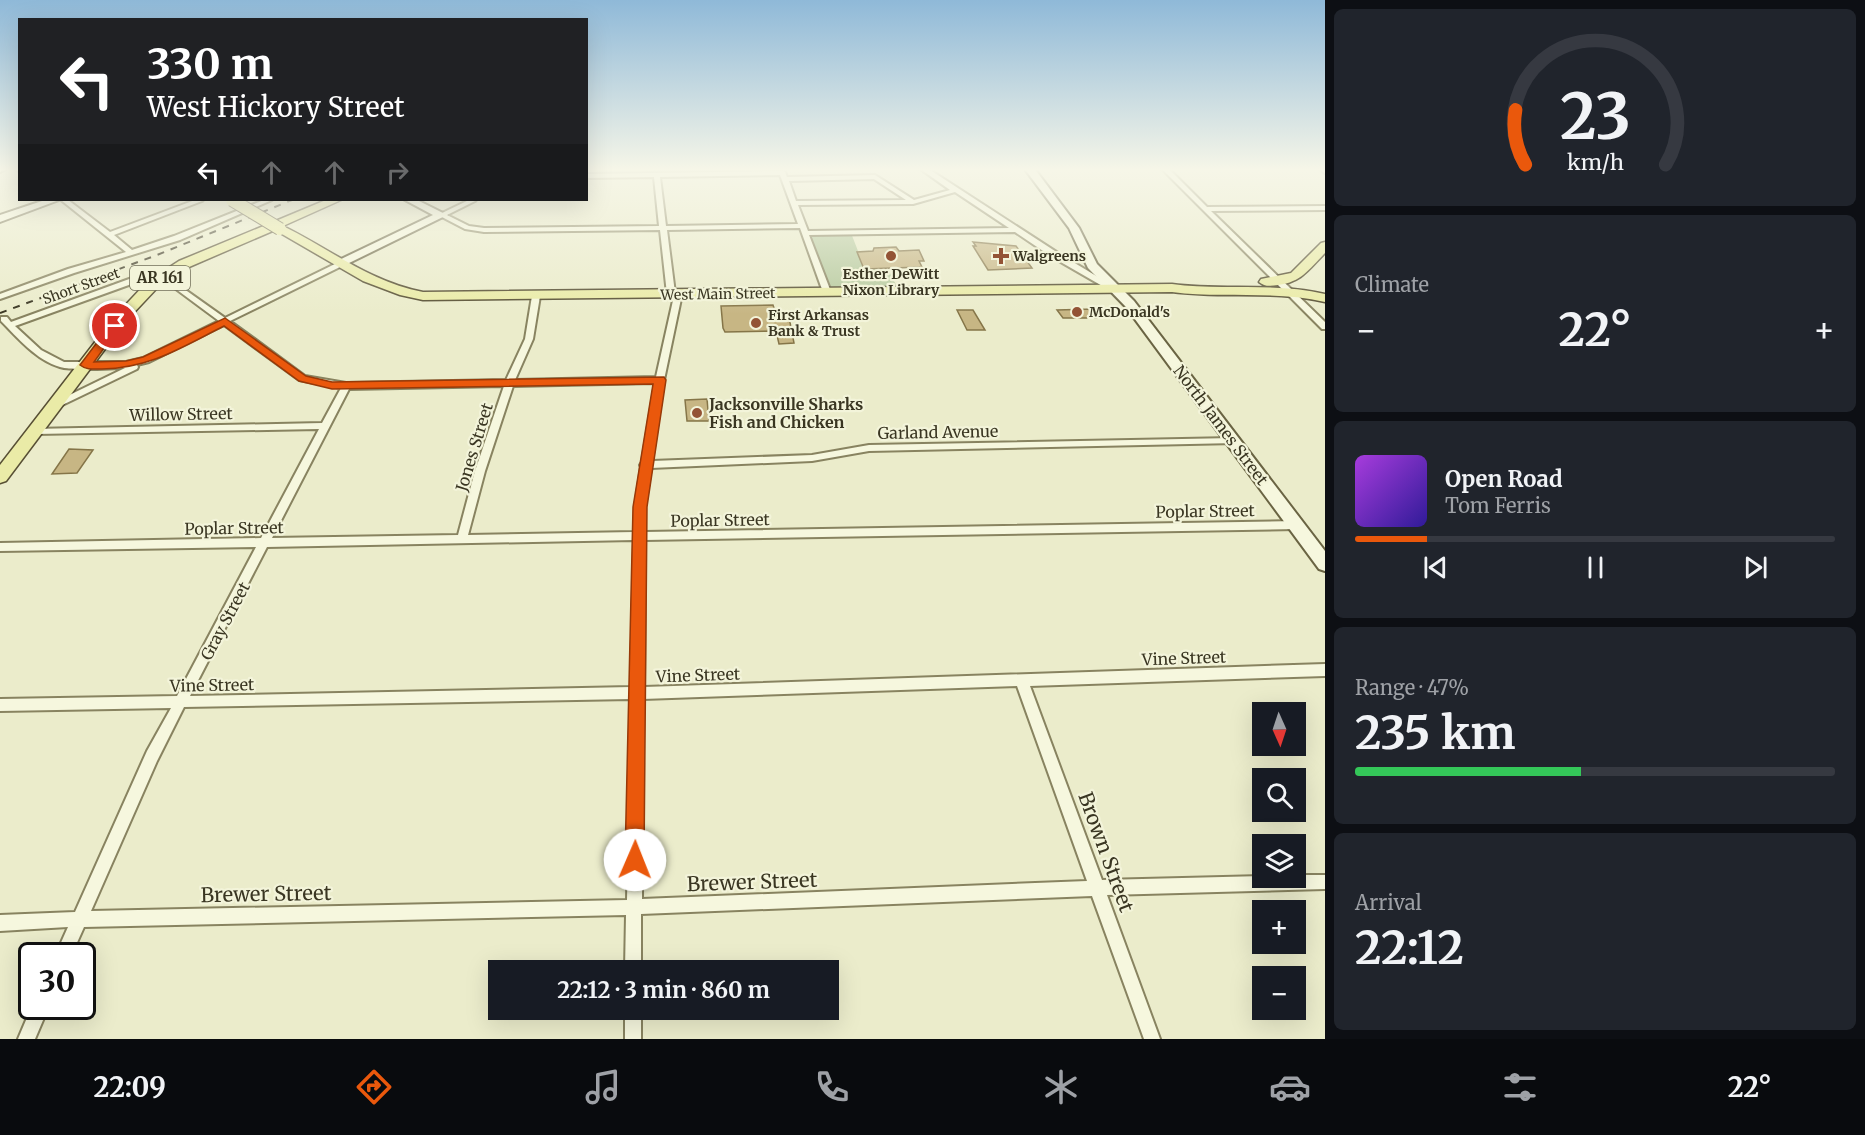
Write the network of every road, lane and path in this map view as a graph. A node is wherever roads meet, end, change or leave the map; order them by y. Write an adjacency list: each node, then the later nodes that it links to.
1 (84, 216): 16 (street)
2 (156, 216): 16 (street)
3 (228, 216): 18 (street)
4 (259, 216): 19 (main road, West Main Street, bridge)
5 (296, 216): 20 (main road, AR 161)
6 (439, 216): 19 (street)
7 (445, 216): 13 (street)
8 (663, 216): 13 (street)
9 (798, 216): 14 (street)
10 (997, 216): 15 (street)
11 (1065, 216): 23 (street, North James Street)
12 (1214, 216): 21 (street)
13 (664, 228): 14 (street); 26 (street)
14 (803, 230): 15 (street); 24 (street)
15 (1018, 230): 23 (street)
16 (108, 236): 18 (street)
17 (1325, 246): 21 (main road)
18 (131, 252): 28 (street)
19 (341, 263): 27 (main road, West Main Street); 30 (street)
20 (163, 276): 30 (street); 33 (main road, AR 161); 33 (street, Short Street)
21 (1281, 282): 22 (main road, West Main Street); 25 (street)
22 (1172, 288): 23 (main road, West Main Street); 25 (main road, West Main Street)
23 (1114, 290): 24 (main road, West Main Street); 40 (street, North James Street)
24 (827, 292): 26 (main road, West Main Street)
25 (1292, 292): 29 (main road, West Main Street); 31 (street)
26 (675, 294): 27 (main road, West Main Street); 34 (street)
27 (536, 296): 35 (street, Jones Street)
28 (0, 297)
29 (1325, 298)
30 (225, 321): 32 (street); 36 (street)
31 (1325, 327)
32 (146, 360): 33 (street); 37 (street)
33 (86, 365): 37 (main road, AR 161)
34 (660, 380): 35 (street); 41 (street)
35 (509, 383): 36 (street); 45 (street, Jones Street)
36 (346, 386): 38 (street, Gray Street)
37 (53, 406): 39 (main road, AR 161)
38 (326, 426): 39 (street, Willow Street); 46 (street, Gray Street)
39 (36, 431): 42 (main road, AR 161)
40 (1233, 441): 41 (street, Garland Avenue); 43 (street, North James Street)
41 (645, 465): 44 (street)
42 (0, 477)
43 (1296, 525): 44 (street, Poplar Street); 48 (street, North James Street)
44 (639, 536): 45 (street, Poplar Street); 51 (street)
45 (462, 539): 46 (street, Poplar Street)
46 (266, 542): 47 (street, Poplar Street); 52 (street, Gray Street)
47 (0, 547)
48 (1325, 564)
49 (1325, 670): 50 (street, Vine Street)
50 (1021, 679): 51 (street, Vine Street); 55 (street, Brown Street)
51 (638, 693): 52 (street, Vine Street); 56 (street)
52 (183, 702): 53 (street, Vine Street); 57 (street, Gray Street)
53 (0, 705)
54 (1325, 882): 55 (street, Brewer Street)
55 (1097, 888): 56 (street, Brewer Street); 65 (street, Brown Street)
56 (634, 907): 57 (street, Brewer Street); 60 (street)
57 (79, 919): 58 (street, Brewer Street); 59 (street, Gray Street)
58 (0, 923)
59 (69, 942)
60 (633, 960)
61 (34, 1020): 63 (street)
62 (633, 1020): 64 (street)
63 (26, 1039)
64 (633, 1039)
65 (1152, 1039)

